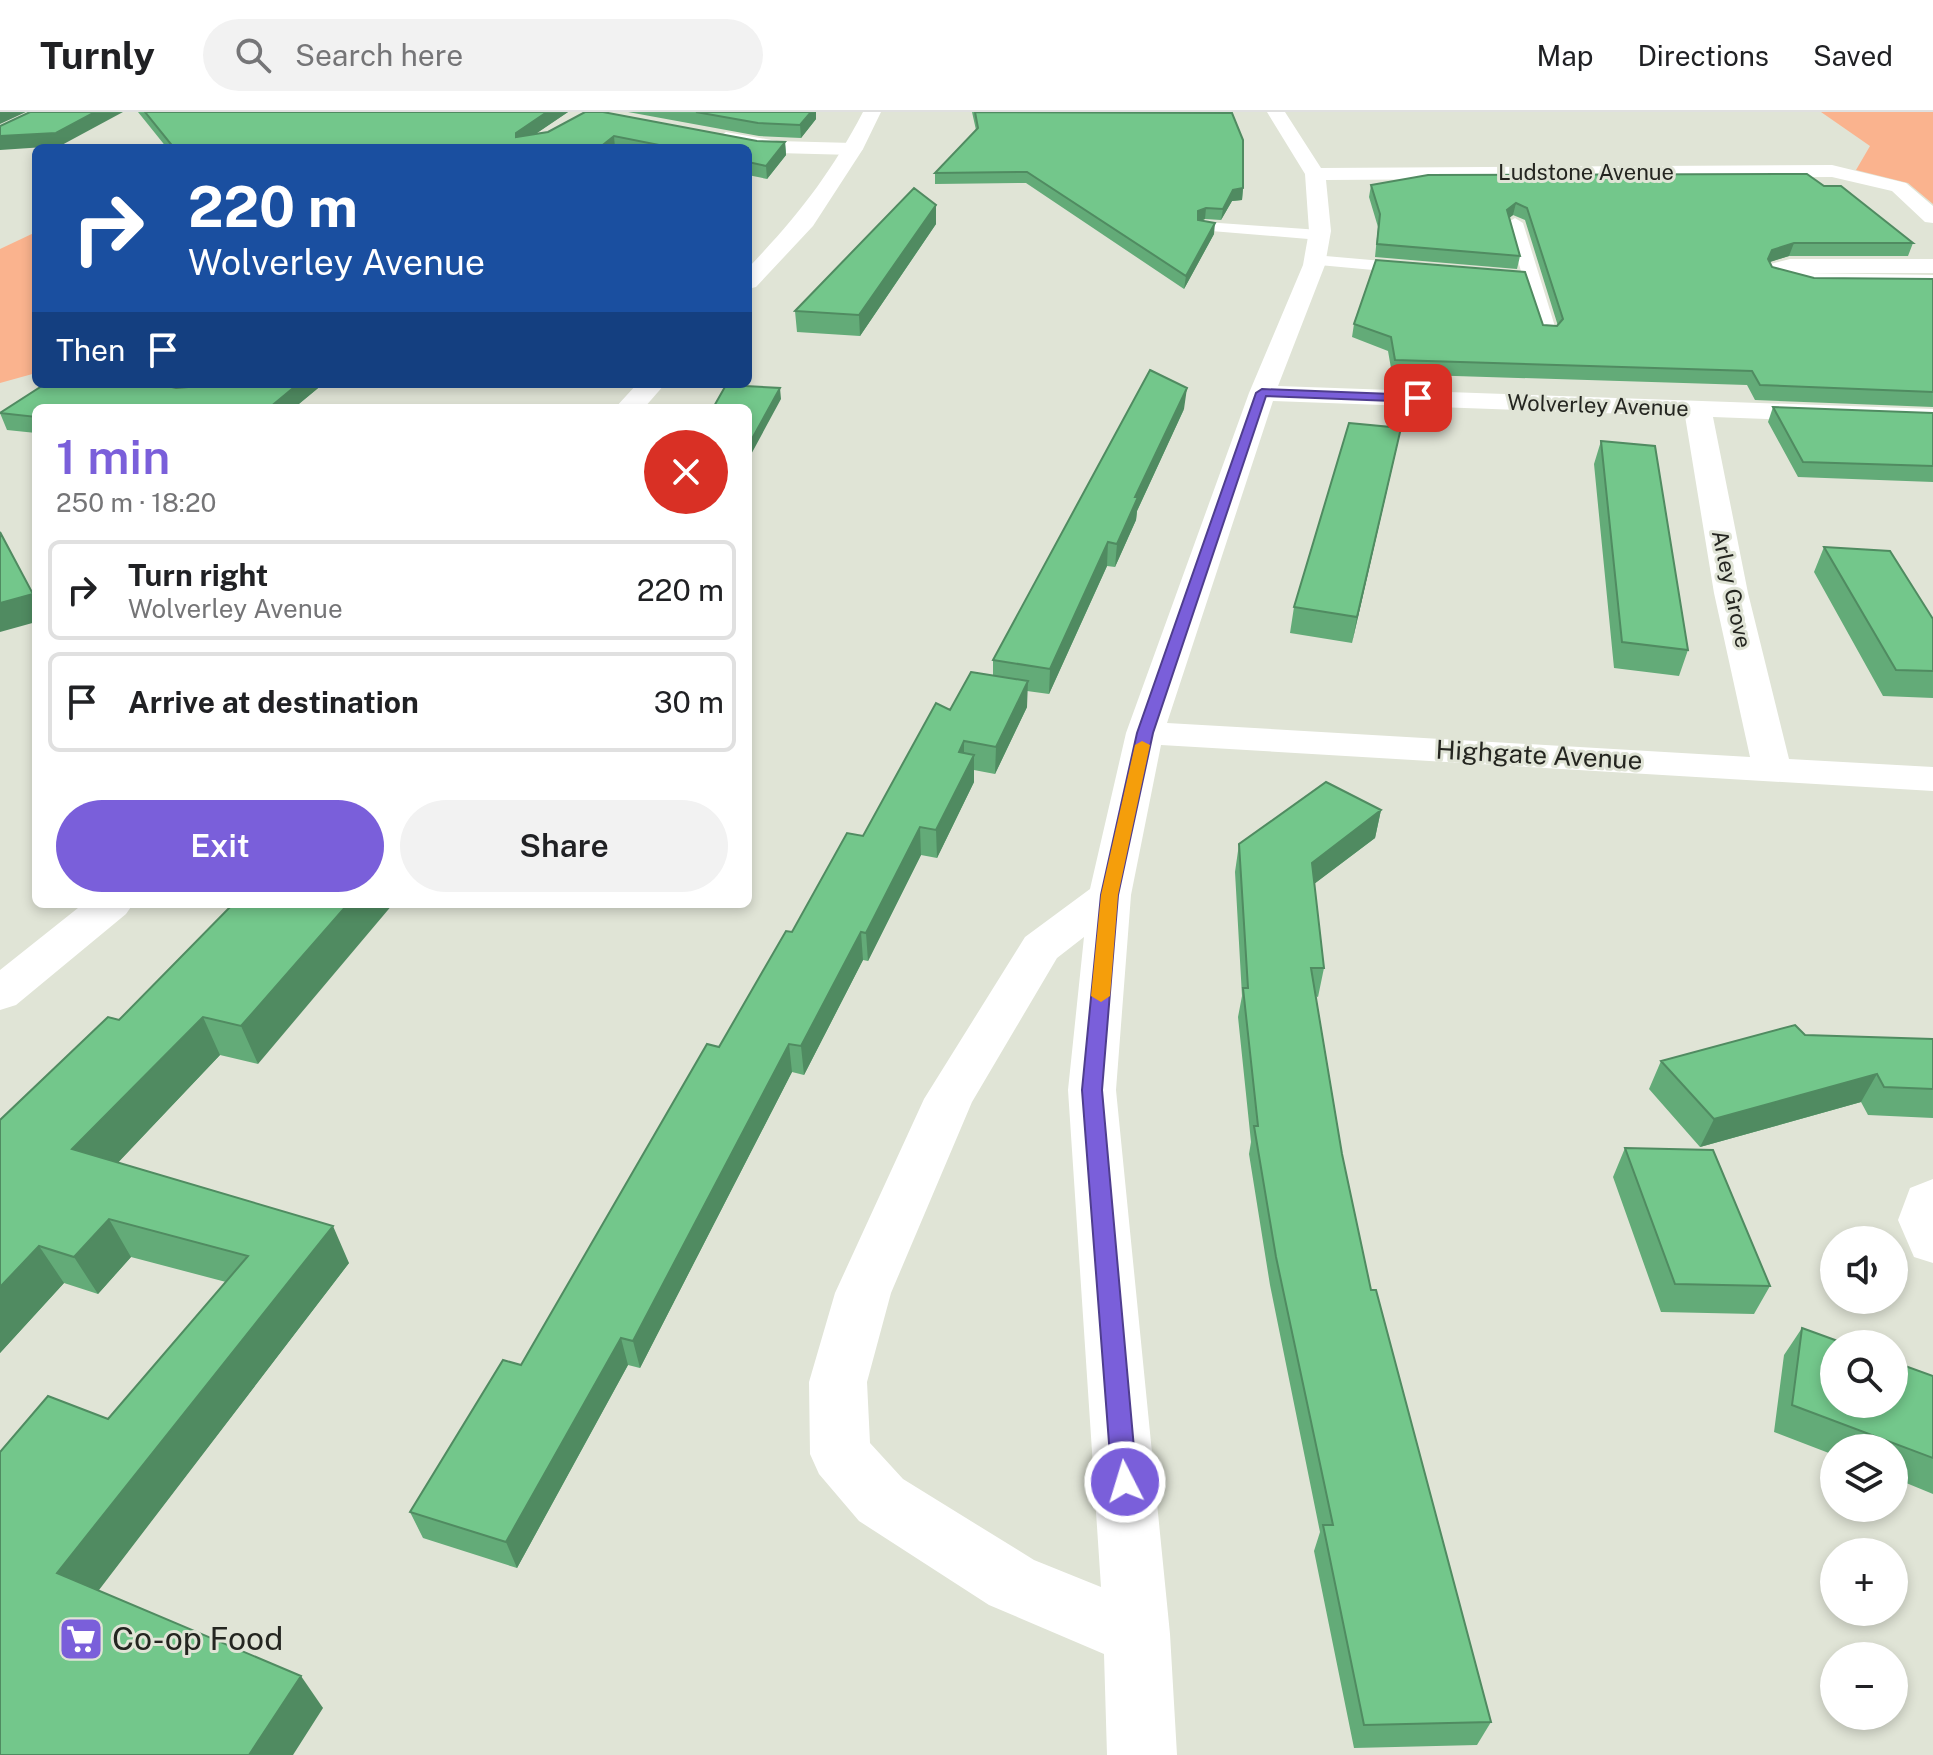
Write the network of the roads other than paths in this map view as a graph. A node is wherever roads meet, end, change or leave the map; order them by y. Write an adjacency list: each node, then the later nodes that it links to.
1 (872, 112): 4 (street)
2 (1276, 112): 5 (street)
3 (701, 134): 4 (street)
4 (853, 149): 12 (street)
5 (1315, 174): 6 (street, Ludstone Avenue); 9 (street)
6 (1933, 217)
7 (1515, 223): 14 (lane)
8 (1205, 227): 9 (lane)
9 (1317, 247): 11 (lane); 16 (street)
10 (1933, 266): 13 (street)
11 (1439, 271)
12 (752, 278)
13 (1933, 282)
14 (1548, 333)
15 (648, 388): 17 (street)
16 (1262, 393): 18 (street, Wolverley Avenue); 20 (street)
17 (633, 404)
18 (1698, 409): 19 (street, Wolverley Avenue); 21 (street, Arley Grove)
19 (1933, 417)
20 (1145, 733): 21 (street, Highgate Avenue); 23 (street)
21 (1772, 769): 22 (street, Highgate Avenue)
22 (1933, 779)
23 (1110, 895): 28 (street); 28 (street)
24 (106, 908): 25 (street)
25 (0, 994)
26 (1933, 1200): 27 (street)
27 (1933, 1241)
28 (1137, 1634): 29 (street)
29 (1142, 1755)

